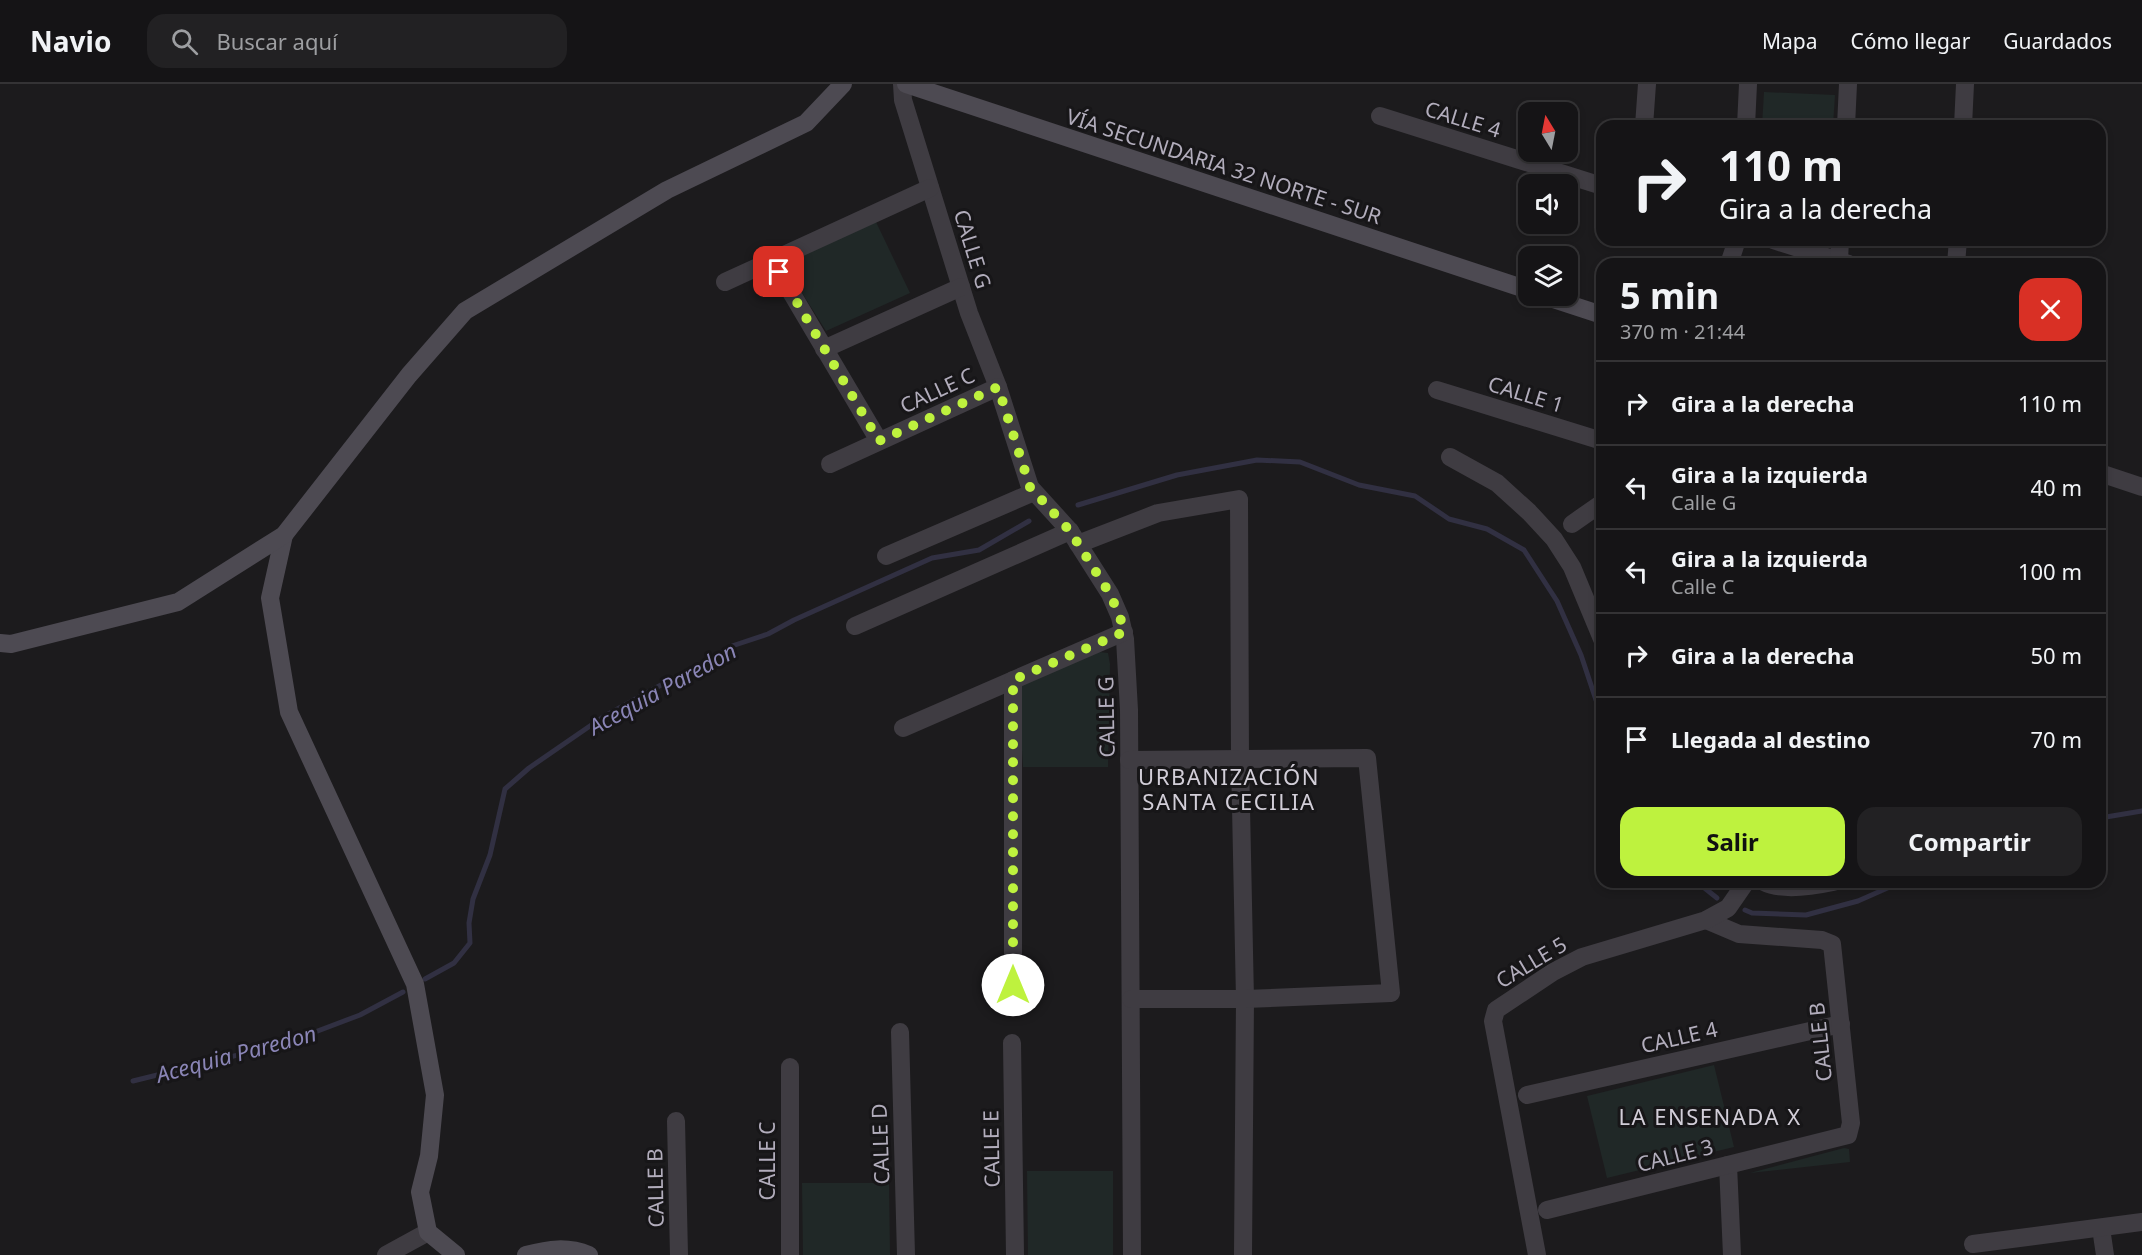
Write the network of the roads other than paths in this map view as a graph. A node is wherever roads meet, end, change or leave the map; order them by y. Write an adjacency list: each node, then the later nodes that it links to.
1 (843, 84): 34 (street)
2 (904, 84): 13 (street, CALLE G); 19 (street, VÍA SECUNDARIA 32 NORTE - SUR)
3 (1647, 84): 8 (street)
4 (1748, 84): 9 (street)
5 (1848, 84): 10 (street)
6 (1965, 84): 11 (street)
7 (1380, 116): 12 (street, CALLE 4)
8 (1644, 120)
9 (1746, 120)
10 (1846, 120)
11 (1963, 120)
12 (1596, 184)
13 (930, 188): 16 (street); 18 (street, CALLE G)
14 (1792, 246): 15 (street)
15 (1831, 258)
16 (772, 260): 17 (street); 22 (street)
17 (725, 282)
18 (961, 287): 22 (street); 23 (street, CALLE G)
19 (1518, 287)
20 (1575, 306): 21 (street)
21 (1596, 313)
22 (824, 349): 26 (street)
23 (998, 387): 26 (street, CALLE C); 31 (street, CALLE G)
24 (1437, 390): 25 (street, CALLE 1)
25 (1596, 439)
26 (879, 441): 28 (street, CALLE C)
27 (1450, 457): 37 (street)
28 (830, 464)
29 (2106, 475): 30 (street)
30 (2142, 487)
31 (1034, 492): 35 (street, CALLE G); 36 (street)
32 (1596, 507): 33 (street)
33 (1572, 524)
34 (284, 535): 40 (street); 61 (street)
35 (1074, 538): 38 (street); 39 (street, CALLE G); 43 (street)
36 (886, 556)
37 (1596, 625)
38 (855, 626)
39 (1124, 632): 41 (street); 44 (street, CALLE G)
40 (0, 643)
41 (1013, 680): 42 (street); 47 (street)
42 (903, 728)
43 (1240, 759): 44 (street); 49 (street); 49 (street)
44 (1130, 760): 48 (street, CALLE G)
45 (1742, 888): 46 (street, CALLE 5)
46 (1706, 920): 50 (street, CALLE B); 73 (street, CALLE 5)
47 (1013, 985)
48 (1131, 999): 49 (street); 71 (street, CALLE G)
49 (1245, 999): 72 (street)
50 (1841, 1024): 54 (street, CALLE 4); 56 (street, CALLE B)
51 (900, 1032): 69 (street, CALLE D)
52 (1012, 1043): 70 (street, CALLE E)
53 (790, 1067): 68 (street, CALLE C)
54 (1527, 1095)
55 (676, 1121): 67 (street, CALLE B)
56 (1848, 1135): 57 (street, CALLE 3)
57 (1728, 1165): 58 (street, CALLE 3); 74 (street)
58 (1548, 1210)
59 (2142, 1222): 60 (street)
60 (2101, 1228): 62 (street); 75 (street)
61 (428, 1232): 63 (street); 64 (street)
62 (1973, 1245)
63 (386, 1255)
64 (456, 1255)
65 (526, 1255): 66 (street)
66 (589, 1255)
67 (679, 1255)
68 (790, 1255)
69 (906, 1255)
70 (1015, 1255)
71 (1132, 1255)
72 (1243, 1255)
73 (1537, 1255)
74 (1732, 1255)
75 (2105, 1255)

